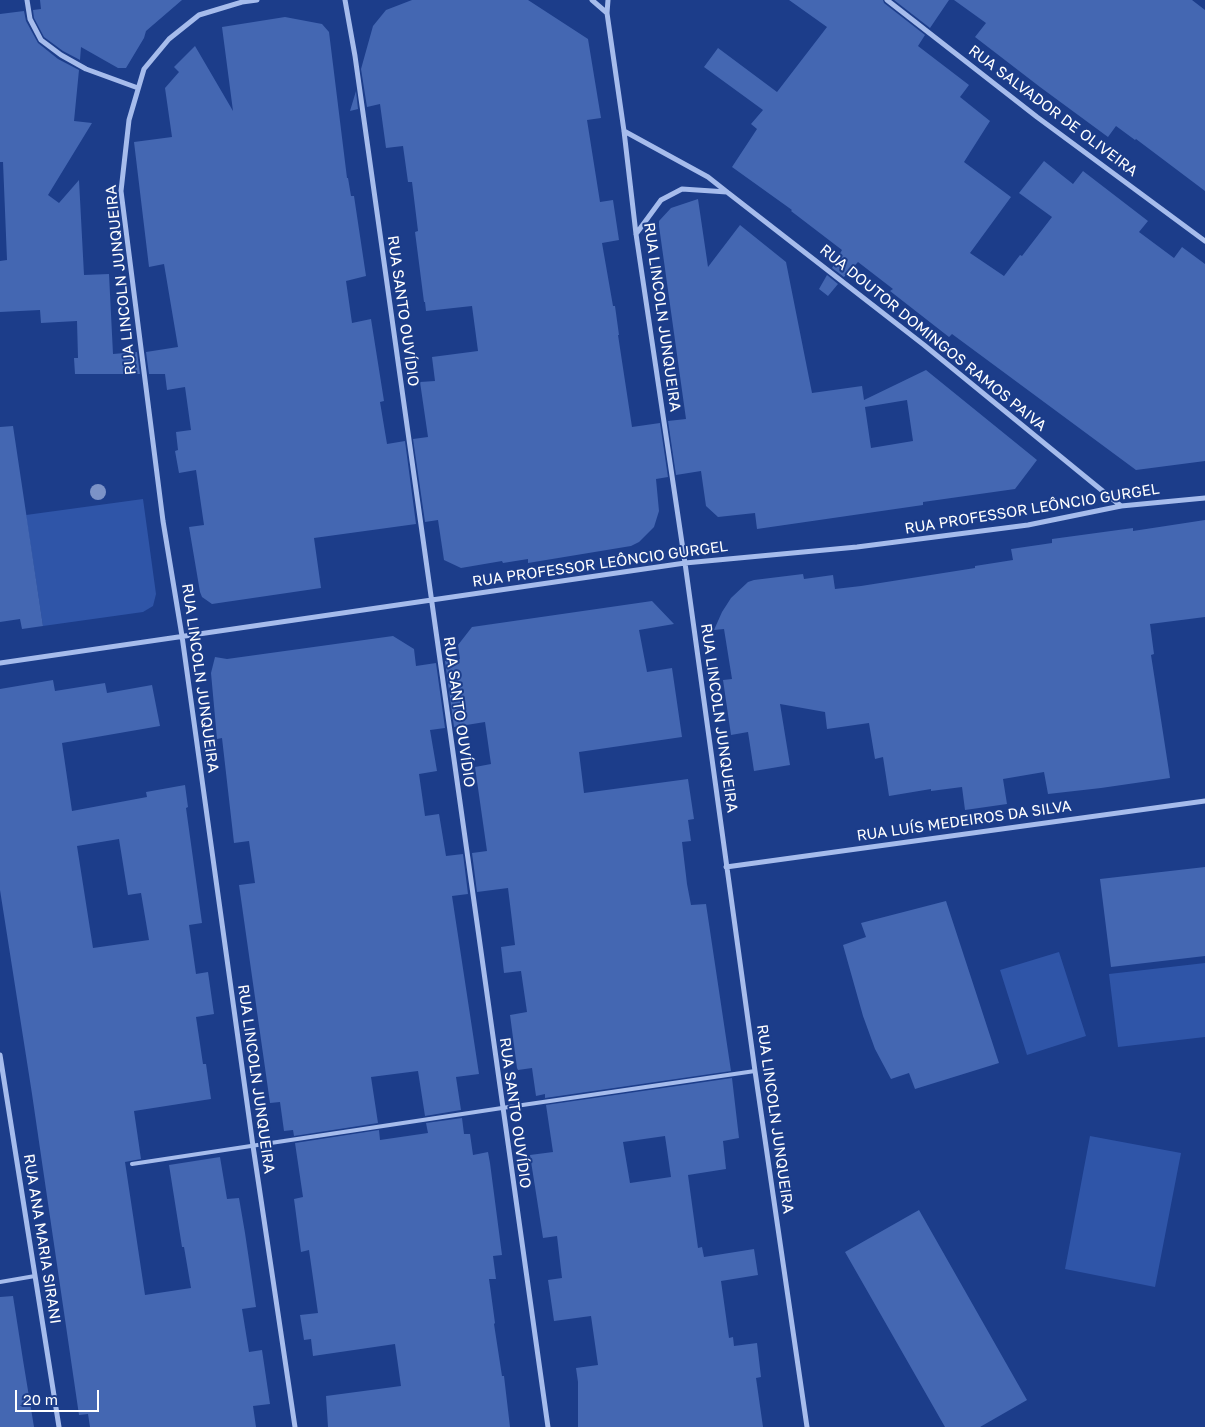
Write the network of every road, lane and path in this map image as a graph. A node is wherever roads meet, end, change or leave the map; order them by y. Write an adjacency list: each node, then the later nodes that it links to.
1 (27, 0): 8 (street)
2 (257, 0): 8 (street, RUA LINCOLN JUNQUEIRA)
3 (345, 0): 16 (street, RUA SANTO OUVÍDIO)
4 (592, 0): 7 (street)
5 (608, 0): 7 (street, RUA LINCOLN JUNQUEIRA)
6 (886, 0): 12 (street, RUA SALVADOR DE OLIVEIRA)
7 (607, 13): 9 (street, RUA LINCOLN JUNQUEIRA)
8 (138, 88): 17 (street, RUA LINCOLN JUNQUEIRA)
9 (624, 131): 10 (street, RUA DOUTOR DOMINGOS RAMOS PAIVA); 11 (street, RUA LINCOLN JUNQUEIRA)
10 (727, 192): 11 (street); 14 (street, RUA DOUTOR DOMINGOS RAMOS PAIVA)
11 (636, 234): 15 (street, RUA LINCOLN JUNQUEIRA)
12 (1205, 241)
13 (1205, 498): 14 (street, RUA PROFESSOR LEÔNCIO GURGEL)
14 (1122, 506): 15 (street, RUA PROFESSOR LEÔNCIO GURGEL)
15 (685, 563): 16 (street, RUA PROFESSOR LEÔNCIO GURGEL); 20 (street, RUA LINCOLN JUNQUEIRA)
16 (430, 600): 17 (street, RUA PROFESSOR LEÔNCIO GURGEL); 24 (street, RUA SANTO OUVÍDIO)
17 (182, 636): 18 (street, RUA PROFESSOR LEÔNCIO GURGEL); 25 (street, RUA LINCOLN JUNQUEIRA)
18 (0, 663)
19 (1205, 801): 20 (street, RUA LUÍS MEDEIROS DA SILVA)
20 (726, 867): 22 (street, RUA LINCOLN JUNQUEIRA)
21 (0, 1055): 23 (street, RUA ANA MARIA SIRANI)
22 (755, 1071): 24 (lane); 32 (street, RUA LINCOLN JUNQUEIRA)
23 (2, 1078): 27 (street, RUA ANA MARIA SIRANI)
24 (502, 1108): 25 (lane); 31 (street, RUA SANTO OUVÍDIO)
25 (253, 1146): 26 (lane); 30 (street, RUA LINCOLN JUNQUEIRA)
26 (132, 1164)
27 (35, 1276): 28 (lane); 29 (street, RUA ANA MARIA SIRANI)
28 (0, 1282)
29 (59, 1427)
30 (295, 1427)
31 (548, 1427)
32 (807, 1427)

